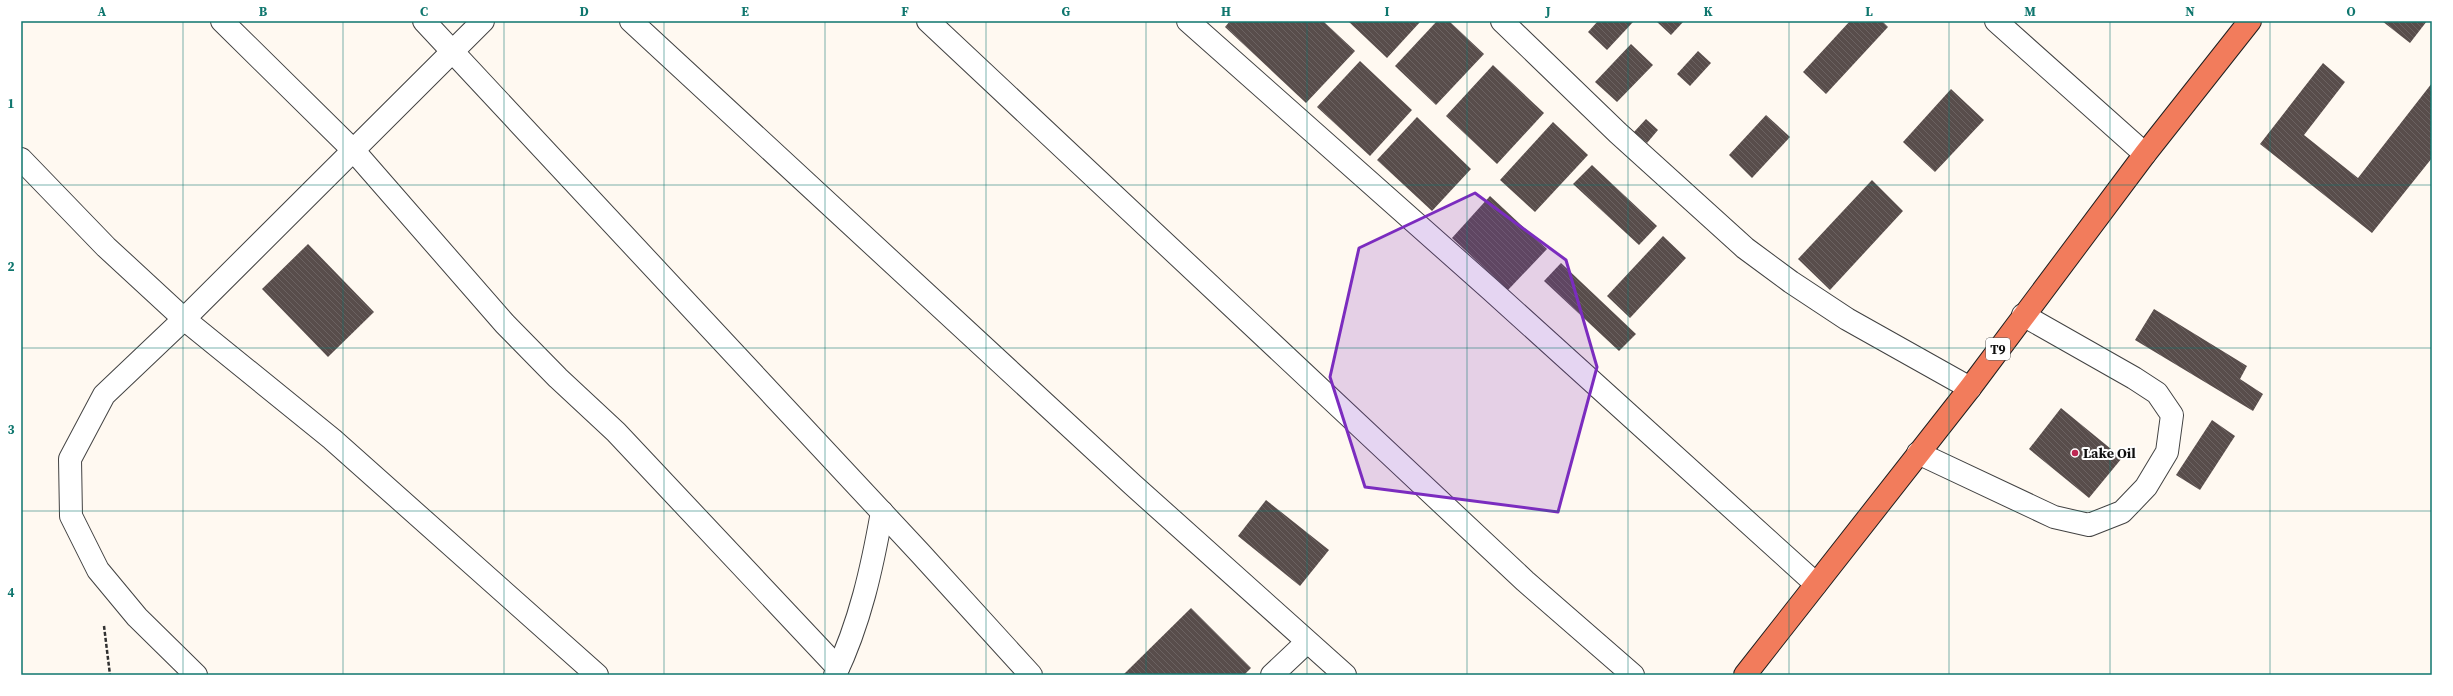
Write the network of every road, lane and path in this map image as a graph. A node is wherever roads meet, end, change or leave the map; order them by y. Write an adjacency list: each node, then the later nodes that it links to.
1 (222, 21): 11 (street)
2 (424, 21): 10 (street)
3 (482, 21): 10 (street)
4 (631, 21): 20 (street)
5 (928, 21): 27 (street)
6 (1188, 21): 19 (street)
7 (1502, 21): 16 (street)
8 (1996, 21): 12 (street)
9 (2250, 21): 12 (highway, T9)
10 (453, 51): 11 (street); 18 (street)
11 (354, 151): 15 (street); 21 (street)
12 (2145, 154): 14 (highway, T9)
13 (21, 159): 15 (street)
14 (2023, 315): 16 (highway, T9); 17 (street)
15 (184, 319): 22 (street); 23 (street)
16 (1970, 388): 17 (highway, T9)
17 (1918, 453): 19 (highway, T9)
18 (882, 512): 21 (street); 24 (street)
19 (1816, 584): 28 (highway, T9)
20 (1307, 642): 25 (street); 26 (street)
21 (837, 672)
22 (196, 675)
23 (597, 675)
24 (1031, 675)
25 (1272, 675)
26 (1345, 675)
27 (1633, 675)
28 (1745, 675)

